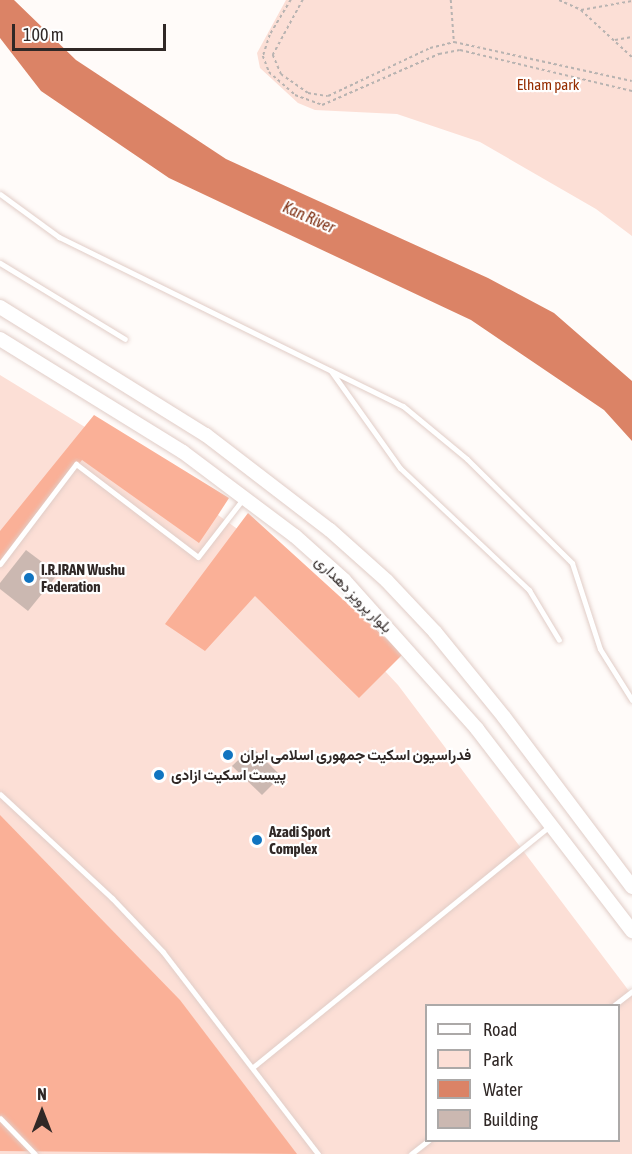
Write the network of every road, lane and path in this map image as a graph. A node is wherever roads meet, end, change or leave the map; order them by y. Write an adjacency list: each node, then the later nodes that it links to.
1 (291, 0): 12 (path)
2 (303, 0): 9 (path)
3 (451, 0): 9 (path)
4 (559, 0): 6 (path)
5 (632, 1): 6 (path)
6 (580, 10): 8 (path)
7 (632, 37): 8 (path)
8 (614, 40): 10 (path)
9 (454, 42): 11 (path)
10 (632, 57)
11 (632, 81)
12 (632, 91)
13 (0, 194): 18 (lane)
14 (0, 263): 17 (lane)
15 (0, 307): 25 (main road, بلوار پرویز دهداری)
16 (0, 339): 19 (main road, بلوار پرویز دهداری)
17 (125, 339)
18 (330, 369): 21 (lane); 22 (lane)
19 (245, 497): 20 (lane); 24 (main road, بلوار پرویز دهداری)
20 (0, 564)
21 (560, 640)
22 (632, 700)
23 (0, 794): 29 (lane)
24 (550, 826): 26 (main road, بلوار پرویز دهداری); 29 (lane)
25 (632, 887)
26 (632, 931)
27 (632, 991): 28 (lane)
28 (614, 1004)
29 (253, 1067): 33 (lane)
30 (0, 1118): 32 (lane)
31 (426, 1142): 34 (lane)
32 (35, 1154)
33 (318, 1154)
34 (411, 1154)

